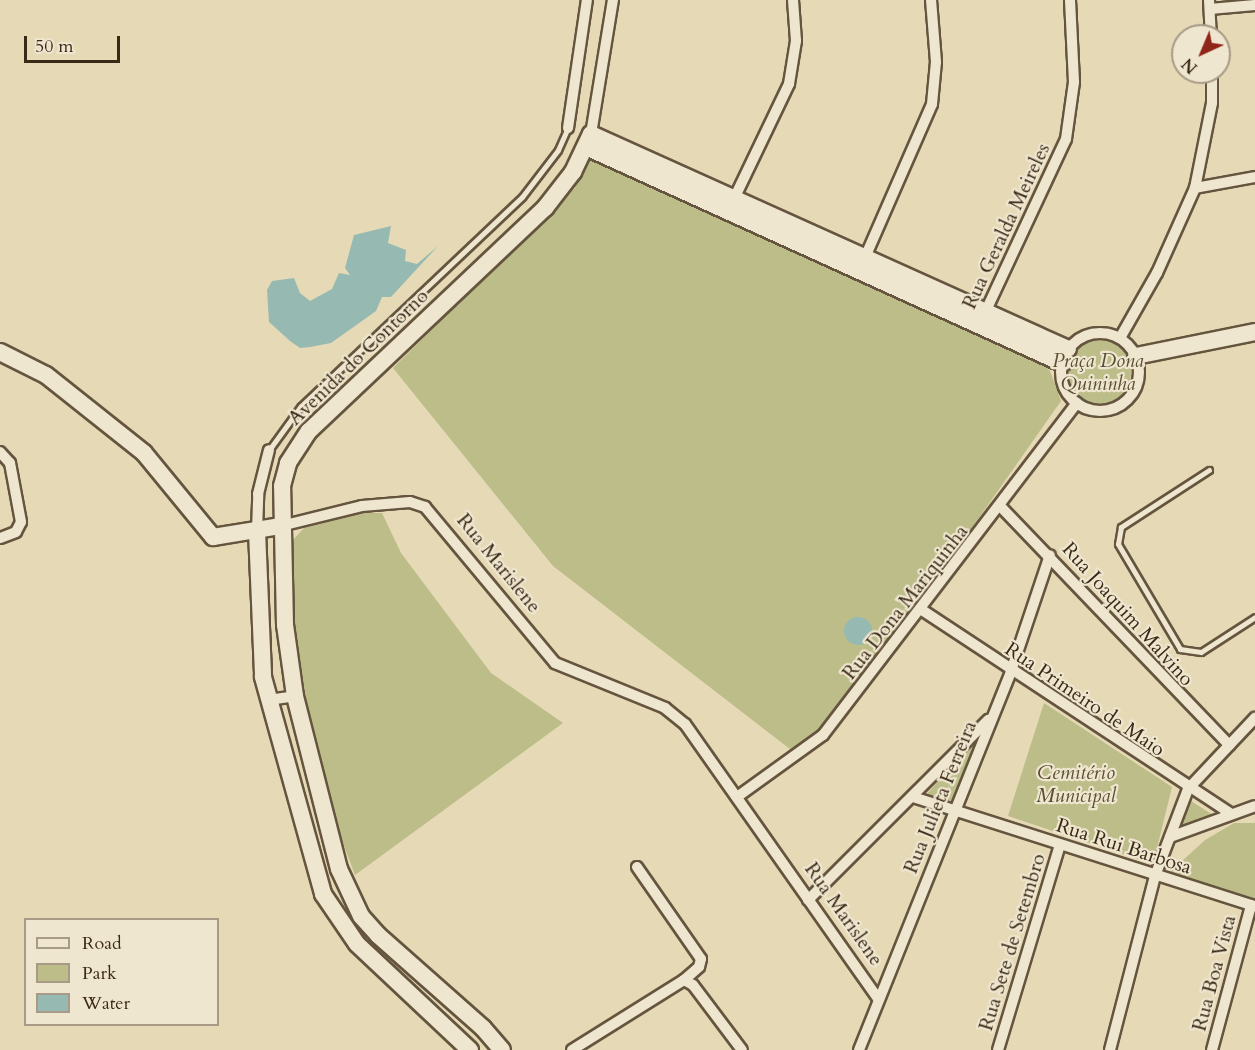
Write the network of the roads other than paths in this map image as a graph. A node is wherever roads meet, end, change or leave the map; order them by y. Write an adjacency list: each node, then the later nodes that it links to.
1 (587, 0): 10 (street)
2 (613, 0): 11 (street, Avenida do Contorno)
3 (794, 0): 14 (street)
4 (931, 0): 15 (street)
5 (1070, 0): 16 (street, Rua Geralda Meireles)
6 (1209, 4): 7 (street); 8 (street)
7 (1255, 5)
8 (1210, 24)
9 (1212, 84): 13 (street)
10 (568, 128): 23 (lane)
11 (589, 140): 14 (street); 27 (street, Avenida do Contorno)
12 (1255, 177): 13 (street)
13 (1195, 188): 18 (street)
14 (732, 204): 15 (street)
15 (863, 264): 16 (street)
16 (982, 318): 20 (street)
17 (1255, 332): 21 (street)
18 (1120, 338): 20 (street); 21 (street)
19 (0, 352): 28 (street, Rua Marislene)
20 (1065, 356): 22 (street)
21 (1136, 356): 22 (street)
22 (1077, 403): 26 (street, Rua Dona Mariquinha)
23 (269, 450): 28 (street)
24 (0, 452): 29 (street)
25 (1209, 470): 32 (lane)
26 (1001, 507): 30 (street, Rua Joaquim Malvino); 31 (street, Rua Dona Mariquinha)
27 (281, 526): 28 (street, Rua Marislene); 34 (street, Avenida do Contorno); 40 (street, Rua Marislene)
28 (257, 531): 35 (street)
29 (0, 538)
30 (1050, 555): 33 (street, Rua Julieta Ferreira); 38 (street, Rua Joaquim Malvino)
31 (922, 610): 33 (street, Rua Primeiro de Maio); 40 (street, Rua Dona Mariquinha)
32 (1255, 617)
33 (1011, 671): 36 (street, Rua Julieta Ferreira); 39 (street, Rua Primeiro de Maio)
34 (295, 696): 35 (street); 55 (street, Avenida do Contorno)
35 (268, 700): 54 (street)
36 (992, 715): 41 (street); 43 (street, Rua Julieta Ferreira)
37 (1255, 718): 38 (street)
38 (1229, 745): 39 (street)
39 (1188, 789): 44 (street, Rua Primeiro de Maio); 46 (street)
40 (737, 797): 50 (street, Rua Marislene)
41 (913, 797): 43 (street, Rua Rui Barbosa); 50 (street)
42 (1250, 808): 44 (street); 45 (street)
43 (955, 809): 47 (street, Rua Rui Barbosa); 53 (street, Rua Julieta Ferreira)
44 (1231, 814): 46 (street)
45 (1255, 815)
46 (1170, 837): 49 (street)
47 (1060, 845): 49 (street, Rua Rui Barbosa); 59 (street, Rua Sete de Setembro)
48 (637, 867): 52 (street)
49 (1155, 876): 51 (street, Rua Rui Barbosa); 60 (street)
50 (808, 900): 53 (street, Rua Marislene)
51 (1253, 905): 61 (street, Rua Boa Vista)
52 (682, 981): 56 (street); 57 (street)
53 (878, 999): 58 (street, Rua Julieta Ferreira)
54 (470, 1050)
55 (501, 1050)
56 (572, 1050)
57 (742, 1050)
58 (859, 1050)
59 (998, 1050)
60 (1110, 1050)
61 (1212, 1050)

